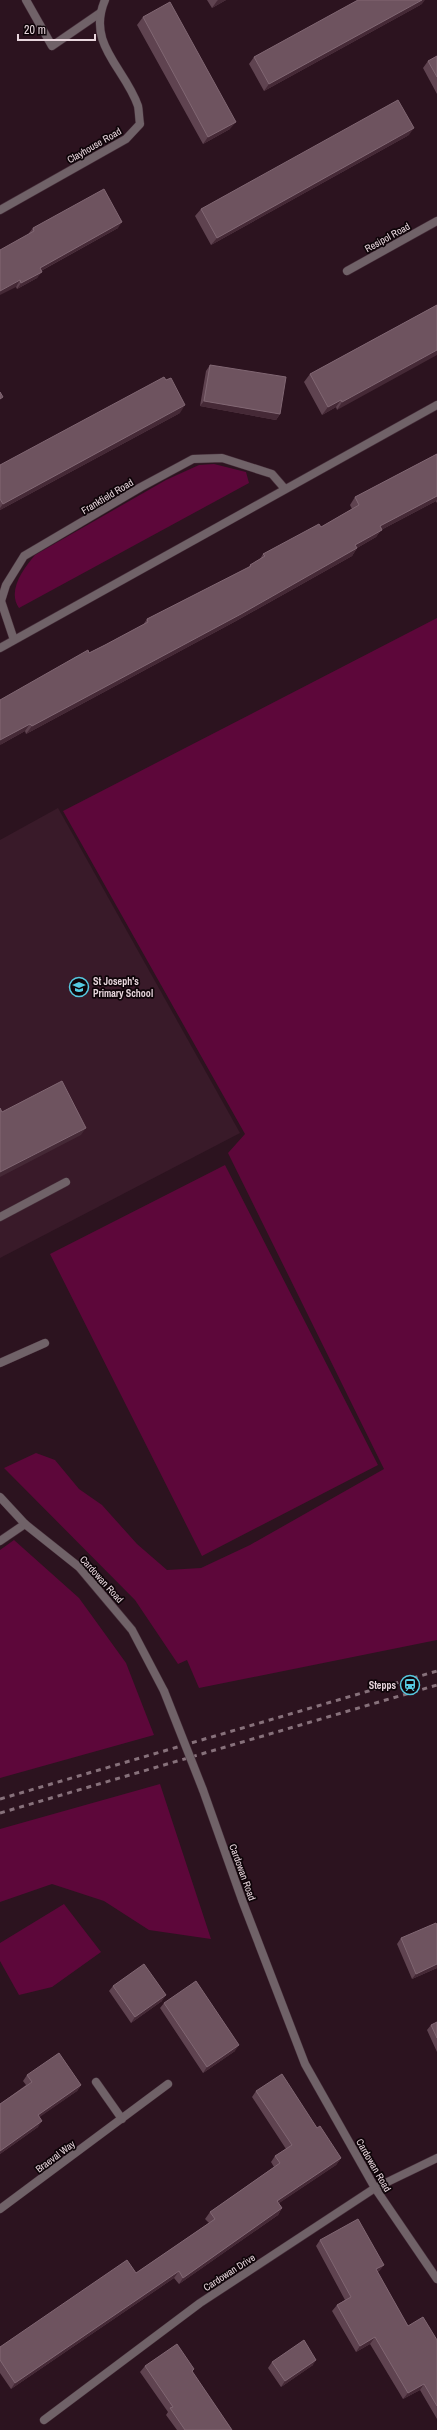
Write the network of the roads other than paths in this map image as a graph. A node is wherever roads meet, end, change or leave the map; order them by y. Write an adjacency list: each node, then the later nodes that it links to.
1 (26, 0): 3 (street)
2 (105, 0): 3 (street, Clayhouse Road)
3 (100, 13): 4 (street, Clayhouse Road)
4 (0, 210)
5 (437, 221): 6 (street, Resipol Road)
6 (347, 271)
7 (437, 405): 8 (street)
8 (285, 490): 9 (street); 9 (street, Frankfield Road)
9 (14, 640): 10 (street)
10 (0, 648)
11 (66, 1182): 12 (street)
12 (0, 1217)
13 (45, 1343): 14 (street)
14 (0, 1363)
15 (0, 1497): 16 (street, Cardowan Road)
16 (25, 1524): 17 (street); 22 (street, Cardowan Road, bridge)
17 (0, 1541)
18 (96, 2082): 20 (street)
19 (168, 2084): 20 (street, Braeval Way)
20 (122, 2118): 23 (street, Braeval Way)
21 (437, 2158): 22 (street, Cardowan Drive)
22 (375, 2188): 24 (street, Cardowan Road); 25 (street, Cardowan Drive)
23 (0, 2209)
24 (437, 2279)
25 (44, 2420)

